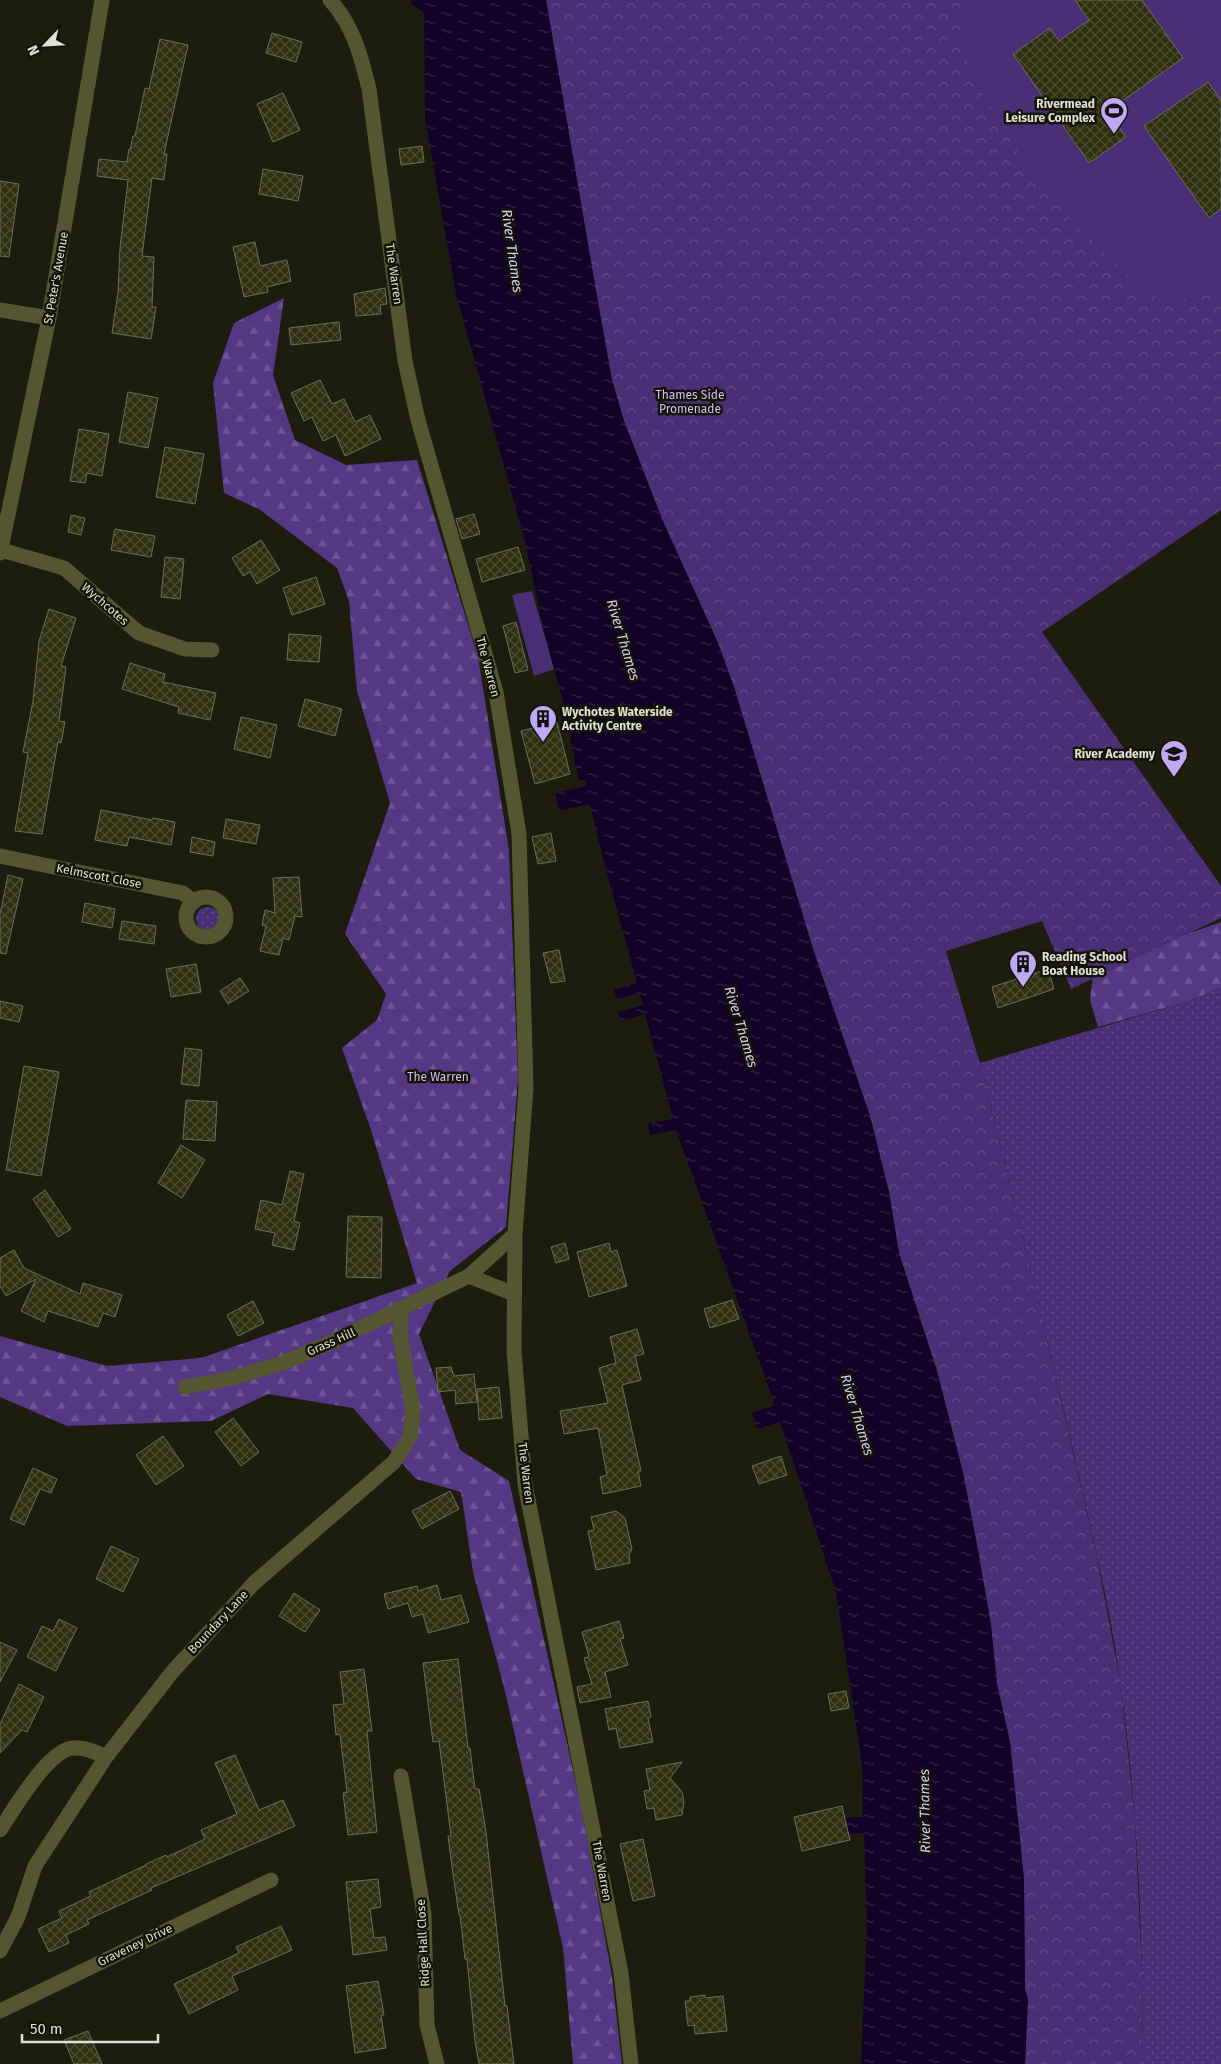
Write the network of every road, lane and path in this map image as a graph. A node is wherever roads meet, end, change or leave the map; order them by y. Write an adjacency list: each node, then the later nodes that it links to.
1 (102, 0): 4 (street, St Peter's Avenue)
2 (330, 0): 9 (street, The Warren)
3 (0, 310): 4 (street)
4 (49, 318): 5 (street, St Peter's Avenue)
5 (0, 552): 6 (street, Wychcotes)
6 (212, 650)
7 (0, 856): 8 (street, Kelmscott Close)
8 (194, 902)
9 (515, 1234): 10 (street, Grass Hill); 11 (street, The Warren)
10 (469, 1276): 11 (street); 12 (street, Grass Hill)
11 (514, 1294): 21 (street, The Warren)
12 (401, 1308): 13 (street, Grass Hill); 14 (street, Boundary Lane)
13 (185, 1387)
14 (106, 1757): 16 (street); 18 (street, Boundary Lane)
15 (401, 1776): 20 (street, Ridge Hall Close)
16 (0, 1830)
17 (271, 1880): 19 (street, Graveney Drive)
18 (0, 1951)
19 (0, 2011)
20 (437, 2064)
21 (631, 2064)

